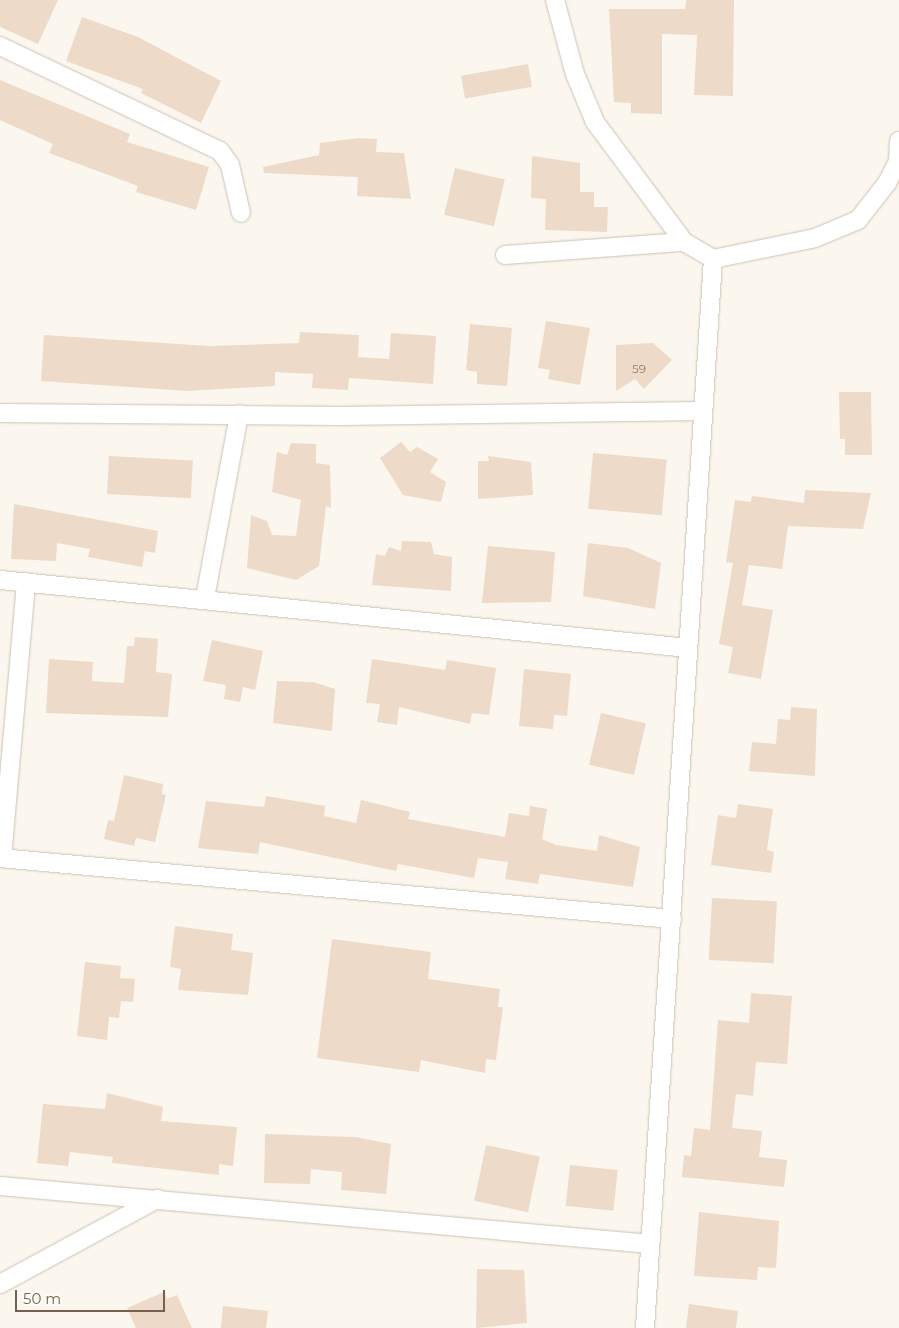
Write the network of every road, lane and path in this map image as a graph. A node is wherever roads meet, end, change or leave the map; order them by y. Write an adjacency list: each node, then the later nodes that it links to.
1 (555, 0): 5 (street)
2 (0, 46): 4 (street)
3 (899, 141): 7 (street)
4 (241, 213)
5 (684, 242): 6 (street); 7 (street)
6 (505, 255)
7 (713, 259): 8 (street)
8 (701, 411): 10 (street); 14 (street)
9 (0, 413): 10 (street)
10 (239, 414): 13 (street)
11 (0, 580): 12 (street)
12 (26, 582): 13 (street); 15 (street)
13 (205, 598): 14 (street)
14 (688, 648): 16 (street)
15 (1, 858): 16 (street)
16 (672, 919): 19 (street)
17 (0, 1186): 18 (street)
18 (158, 1200): 19 (street); 20 (street)
19 (650, 1244): 21 (street)
20 (0, 1284)
21 (645, 1328)

